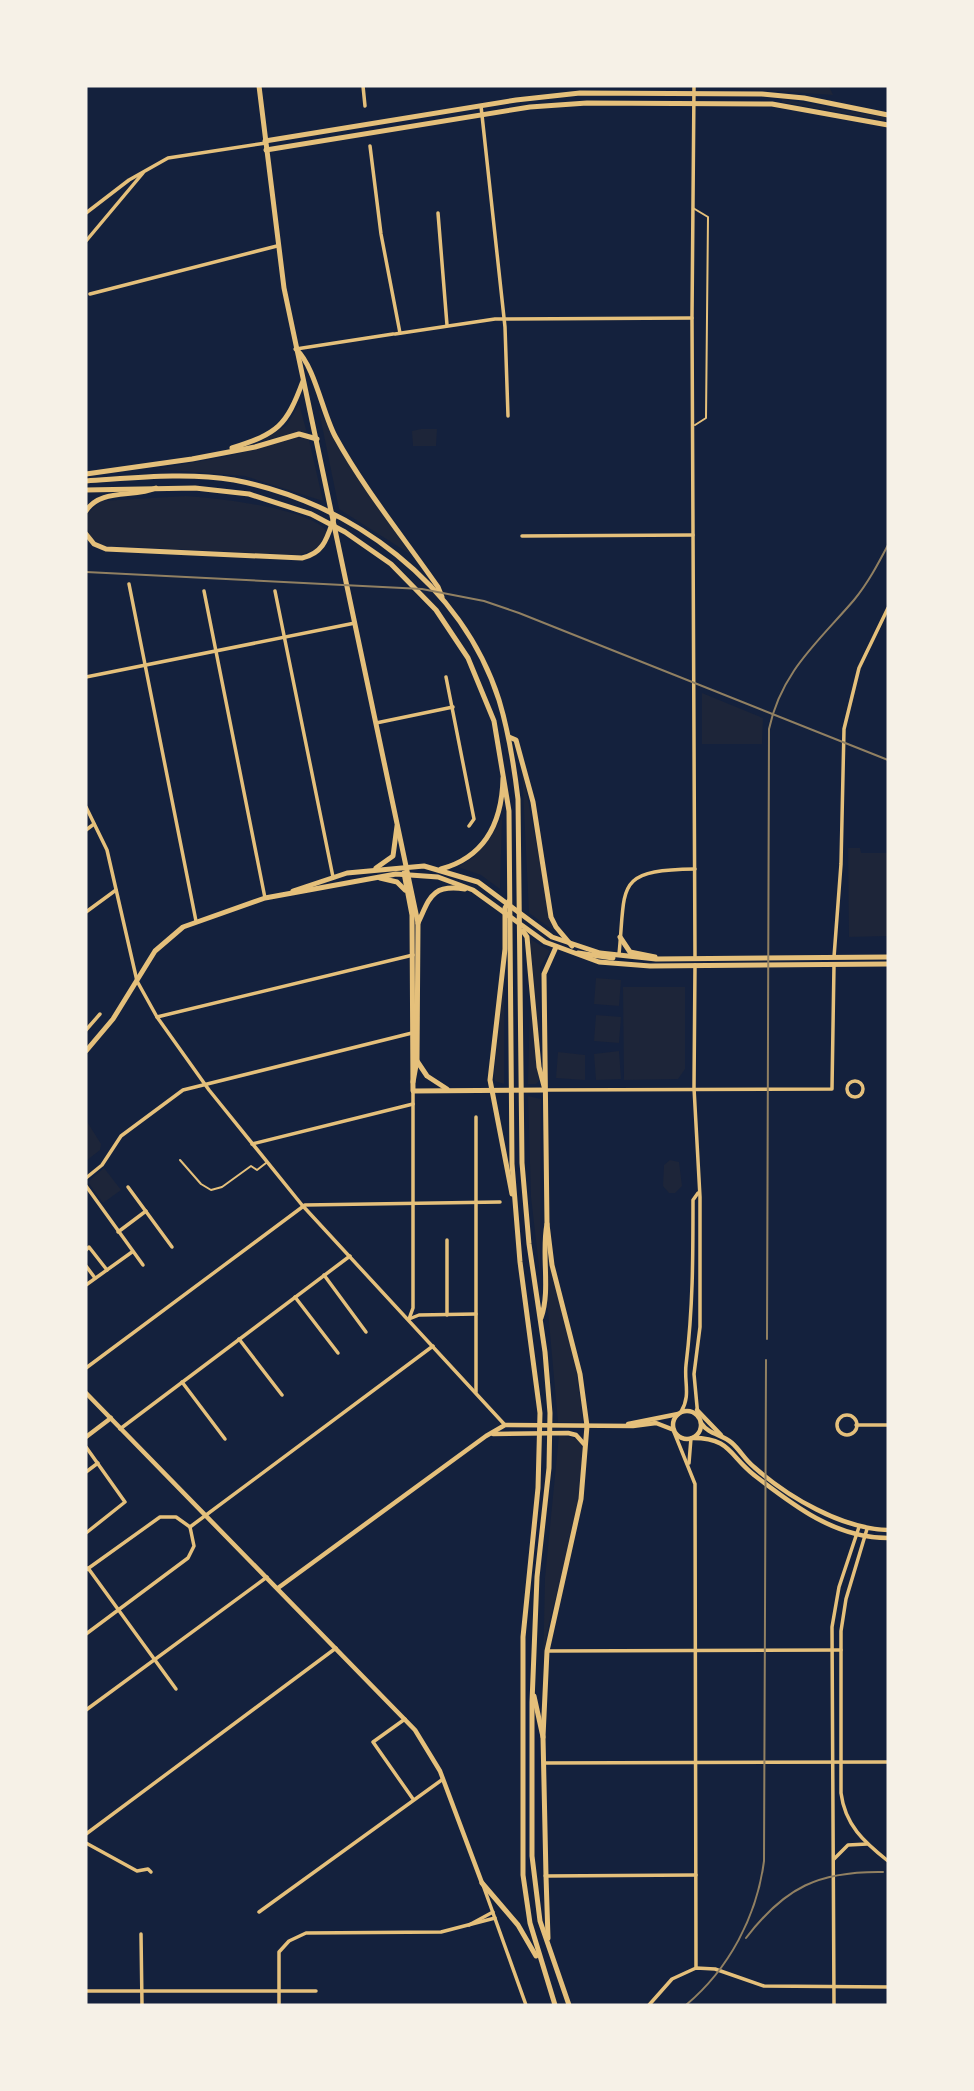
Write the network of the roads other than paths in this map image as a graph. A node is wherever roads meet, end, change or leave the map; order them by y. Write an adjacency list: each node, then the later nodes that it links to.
1 (259, 86): 11 (main road)
2 (363, 86): 6 (street)
3 (694, 86): 4 (street)
4 (694, 93): 5 (street); 7 (main road); 9 (main road)
5 (694, 103): 8 (main road); 10 (main road); 14 (street)
6 (365, 106)
7 (481, 106): 8 (street); 11 (main road)
8 (482, 115): 11 (main road); 21 (street)
9 (888, 115)
10 (888, 125)
11 (266, 145): 13 (street); 18 (main road)
12 (370, 146): 23 (street)
13 (144, 172): 15 (street); 17 (street)
14 (692, 207): 20 (street); 27 (lane)
15 (86, 213)
16 (438, 213): 22 (street)
17 (86, 241)
18 (277, 246): 19 (street); 24 (main road)
19 (90, 294)
20 (692, 318): 21 (street); 27 (street)
21 (504, 319): 22 (street); 26 (street)
22 (447, 325): 23 (street)
23 (396, 334): 24 (street)
24 (296, 349): 25 (main road); 42 (main road)
25 (303, 381): 28 (main road); 29 (main road)
26 (508, 416)
27 (692, 427): 37 (street)
28 (317, 439): 29 (main road); 35 (main road)
29 (211, 455): 30 (main road)
30 (86, 474)
31 (86, 481): 42 (main road)
32 (157, 488): 33 (main road); 34 (main road); 53 (main road)
33 (86, 490)
34 (86, 511)
35 (334, 518): 36 (main road); 44 (main road)
36 (86, 534)
37 (692, 535): 38 (street); 62 (street)
38 (522, 536)
39 (129, 584): 47 (street)
40 (204, 591): 46 (street)
41 (275, 592): 45 (street)
42 (443, 600): 52 (main road)
43 (888, 608): 87 (street)
44 (355, 624): 45 (street); 51 (main road)
45 (285, 637): 46 (street); 64 (street)
46 (215, 650): 47 (street); 70 (street)
47 (145, 664): 48 (street); 72 (street)
48 (86, 677)
49 (446, 677): 50 (street)
50 (453, 707): 51 (street); 57 (street)
51 (375, 723): 56 (main road)
52 (509, 737): 74 (main road); 77 (main road)
53 (503, 765): 61 (main road); 75 (main road)
54 (86, 807): 55 (street)
55 (94, 824): 58 (street); 66 (street)
56 (397, 826): 59 (main road); 60 (main road)
57 (469, 826)
58 (86, 830)
59 (406, 866): 60 (main road); 61 (main road); 63 (main road)
60 (373, 869): 64 (main road)
61 (441, 869): 77 (main road)
62 (695, 869): 76 (street); 88 (street)
63 (407, 874): 65 (main road); 67 (main road); 69 (main road); 73 (main road)
64 (333, 877): 68 (main road)
65 (374, 877): 68 (main road); 69 (main road)
66 (116, 890): 71 (street); 89 (street)
67 (473, 890): 73 (main road); 78 (main road)
68 (293, 891): 70 (main road)
69 (408, 896): 80 (main road)
70 (265, 898): 72 (main road)
71 (86, 912)
72 (196, 921): 89 (main road)
73 (418, 923): 80 (main road)
74 (522, 929): 102 (main road); 136 (main road)
75 (508, 935): 101 (main road); 117 (main road)
76 (620, 937): 81 (street); 83 (main road)
77 (572, 946): 81 (main road)
78 (556, 947): 79 (main road); 102 (main road)
79 (566, 952): 81 (main road); 85 (main road)
80 (416, 955): 91 (street); 93 (main road)
81 (619, 956): 83 (main road)
82 (888, 957): 84 (main road)
83 (661, 959): 85 (main road)
84 (862, 962): 85 (main road); 86 (main road)
85 (676, 963)
86 (888, 964)
87 (834, 965): 88 (street); 98 (street)
88 (695, 966): 98 (street)
89 (137, 981): 91 (street); 94 (main road)
90 (100, 1014): 92 (street)
91 (157, 1017): 97 (street)
92 (86, 1030)
93 (414, 1032): 95 (main road); 96 (main road); 97 (street)
94 (86, 1051)
95 (417, 1060): 96 (main road); 100 (main road)
96 (413, 1082): 103 (main road)
97 (203, 1083): 106 (street); 109 (street)
98 (694, 1088): 102 (street); 112 (street)
99 (846, 1089): 99 (street)
100 (450, 1090): 101 (main road); 103 (main road)
101 (491, 1090): 102 (main road); 117 (main road)
102 (545, 1090): 120 (main road)
103 (413, 1091): 104 (street)
104 (413, 1104): 106 (street); 114 (street)
105 (476, 1117): 115 (street)
106 (252, 1144): 108 (street)
107 (180, 1160): 108 (lane)
108 (267, 1163): 118 (street)
109 (86, 1178)
110 (86, 1186): 121 (street)
111 (128, 1187): 119 (street)
112 (698, 1193): 113 (street); 147 (street); 148 (street)
113 (706, 1193)
114 (413, 1202): 115 (street); 118 (street); 137 (street)
115 (475, 1202): 116 (street); 134 (street)
116 (500, 1202)
117 (515, 1202): 216 (main road)
118 (303, 1206): 126 (street); 142 (street)
119 (146, 1211): 121 (street); 123 (street)
120 (547, 1224): 136 (main road); 155 (main road)
121 (118, 1231): 125 (street)
122 (447, 1240): 135 (street)
123 (172, 1247)
124 (86, 1250): 129 (street)
125 (133, 1251): 127 (street); 129 (street)
126 (349, 1256): 130 (street); 137 (street)
127 (143, 1265)
128 (86, 1266): 131 (street)
129 (107, 1270): 131 (street)
130 (324, 1275): 133 (street); 138 (street)
131 (95, 1278): 132 (street)
132 (86, 1286)
133 (295, 1297): 139 (street); 141 (street)
134 (476, 1314): 135 (street); 144 (street)
135 (447, 1315): 137 (street)
136 (541, 1318): 190 (main road)
137 (409, 1319): 140 (street)
138 (366, 1332)
139 (239, 1339): 143 (street); 146 (street)
140 (433, 1346): 144 (street); 169 (street)
141 (338, 1353)
142 (86, 1368)
143 (183, 1382): 157 (street); 162 (street)
144 (476, 1392): 152 (street)
145 (86, 1393): 150 (main road)
146 (282, 1395)
147 (697, 1410): 149 (street); 163 (main road)
148 (680, 1413): 149 (main road); 156 (main road); 158 (main road)
149 (698, 1417): 151 (main road)
150 (111, 1418): 157 (main road); 160 (main road)
151 (701, 1423): 161 (main road); 163 (main road)
152 (505, 1425): 155 (main road); 159 (main road)
153 (856, 1425): 153 (street); 154 (street)
154 (888, 1425)
155 (587, 1426): 156 (main road); 165 (main road)
156 (621, 1426): 158 (main road)
157 (120, 1429): 169 (main road)
158 (674, 1431): 161 (main road); 167 (street)
159 (486, 1436): 165 (main road); 180 (main road)
160 (86, 1437)
161 (692, 1438): 167 (street); 175 (main road)
162 (225, 1439)
163 (727, 1439): 171 (main road)
164 (86, 1447): 166 (street)
165 (586, 1447): 187 (main road)
166 (98, 1463): 168 (street); 174 (street)
167 (689, 1465): 184 (street)
168 (86, 1472)
169 (205, 1516): 170 (street); 179 (main road)
170 (190, 1527): 178 (street); 181 (street)
171 (859, 1527): 172 (main road); 175 (street)
172 (867, 1529): 173 (main road); 176 (street)
173 (888, 1530)
174 (86, 1533)
175 (858, 1535): 176 (main road); 185 (street)
176 (866, 1537): 177 (main road); 186 (street)
177 (888, 1538)
178 (87, 1569): 181 (street)
179 (267, 1577): 180 (main road); 188 (street)
180 (278, 1588): 183 (main road)
181 (118, 1610): 182 (street); 188 (street)
182 (86, 1634)
183 (336, 1648): 192 (main road); 201 (street)
184 (695, 1650): 185 (street); 187 (street); 198 (street)
185 (832, 1650): 186 (street); 194 (street)
186 (841, 1650): 195 (street)
187 (547, 1651): 193 (main road)
188 (156, 1659): 189 (street); 191 (street)
189 (176, 1689)
190 (533, 1689): 193 (main road); 215 (main road)
191 (86, 1710)
192 (405, 1718): 199 (main road); 200 (street)
193 (543, 1737): 197 (main road)
194 (832, 1762): 195 (street); 198 (street); 204 (street)
195 (841, 1762): 196 (street); 203 (street)
196 (888, 1762)
197 (544, 1763): 198 (street); 208 (main road)
198 (696, 1763): 207 (street)
199 (443, 1779): 200 (street); 209 (main road)
200 (413, 1799): 210 (street)
201 (86, 1834)
202 (86, 1843): 206 (street)
203 (867, 1844): 204 (street); 205 (street)
204 (833, 1860): 218 (street)
205 (888, 1861)
206 (151, 1872)
207 (696, 1875): 208 (street); 217 (street)
208 (546, 1876): 215 (main road)
209 (482, 1883): 211 (street); 216 (main road)
210 (259, 1912)
211 (493, 1912): 212 (street); 213 (street)
212 (495, 1918): 213 (street); 226 (street)
213 (468, 1927): 221 (street)
214 (141, 1934): 220 (street)
215 (549, 1948): 228 (main road)
216 (541, 1964): 227 (main road)
217 (696, 1968): 218 (street); 229 (street)
218 (834, 1987): 219 (street); 230 (street)
219 (888, 1987)
220 (142, 1990): 221 (street); 222 (street); 224 (street)
221 (279, 1990): 223 (street); 225 (street)
222 (86, 1991)
223 (316, 1991)
224 (142, 2005)
225 (279, 2005)
226 (526, 2005)
227 (555, 2005)
228 (569, 2005)
229 (649, 2005)
230 (834, 2005)

